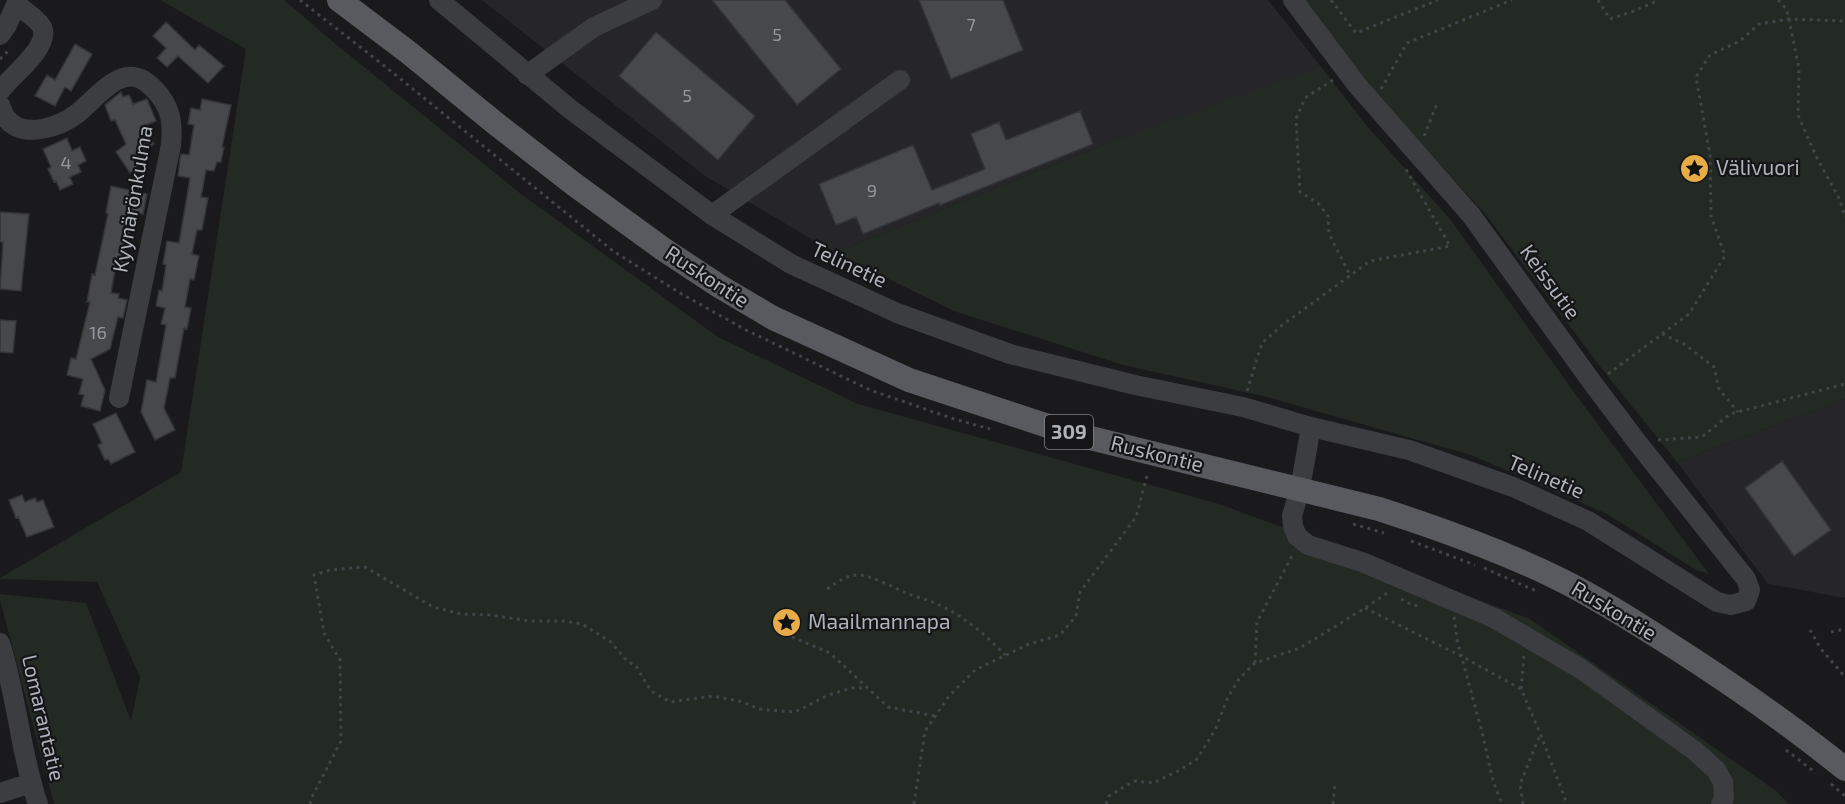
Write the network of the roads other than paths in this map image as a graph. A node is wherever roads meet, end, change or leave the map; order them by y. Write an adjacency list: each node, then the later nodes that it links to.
1 (339, 0): 14 (main road, Ruskontie / 309)
2 (439, 0): 7 (street, Telinetie)
3 (652, 0): 7 (street)
4 (1293, 0): 15 (street, Keissutie)
5 (17, 2): 6 (street); 9 (street)
6 (0, 35)
7 (526, 75): 11 (street, Telinetie)
8 (900, 80): 11 (street)
9 (0, 91)
10 (0, 105): 12 (street, Kyynärönkulma)
11 (712, 215): 13 (street, Telinetie)
12 (119, 398)
13 (1311, 427): 14 (street); 15 (street, Telinetie)
14 (1300, 488): 17 (main road, Ruskontie / 309); 21 (street)
15 (1746, 602)
16 (0, 643): 18 (street, Lomarantatie)
17 (1845, 769)
18 (31, 783): 19 (street); 20 (street, Lomarantatie)
19 (0, 793)
20 (38, 804)
21 (1721, 804)

